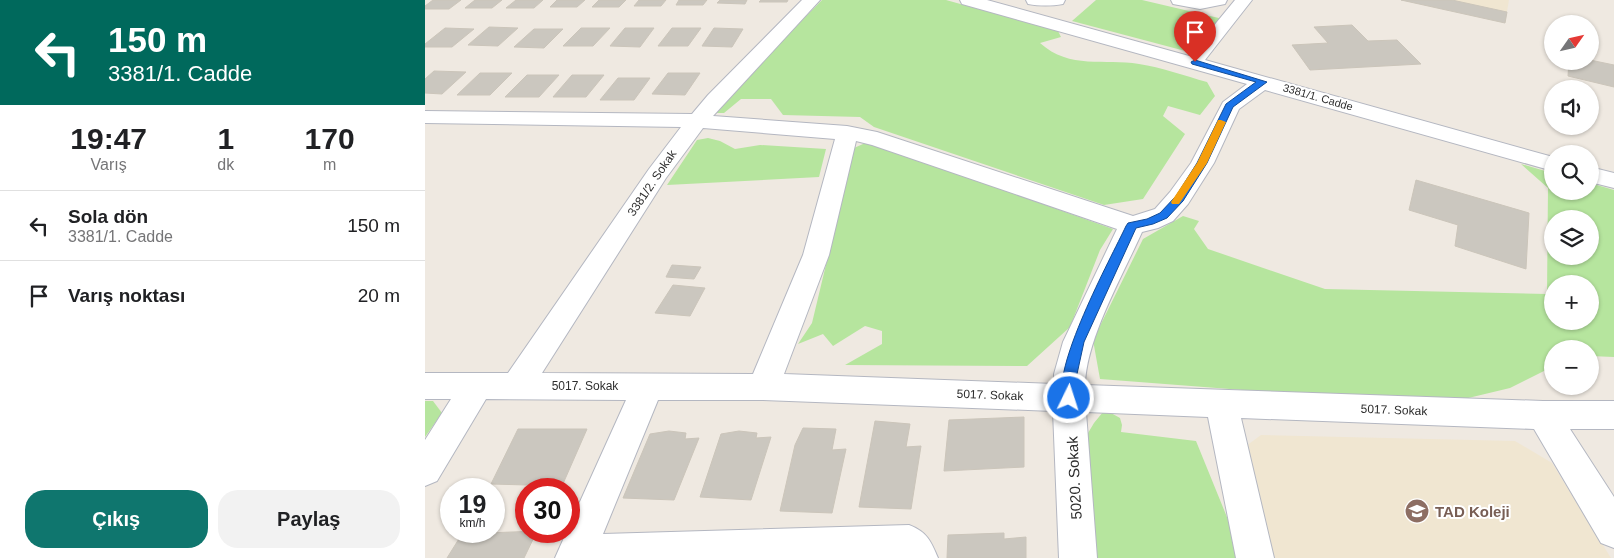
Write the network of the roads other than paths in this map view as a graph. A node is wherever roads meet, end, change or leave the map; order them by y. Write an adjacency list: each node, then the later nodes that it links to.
1 (812, 0): 11 (street, 3381/2. Sokak)
2 (967, 0): 8 (street, 3381/1. Cadde)
3 (1033, 0): 4 (street)
4 (1057, 0)
5 (1179, 0): 6 (street)
6 (1219, 0)
7 (1244, 0): 8 (street)
8 (1195, 62): 9 (street, 3381/1. Cadde)
9 (1263, 82): 13 (street, 3381/1. Cadde); 16 (street)
10 (425, 118): 11 (street)
11 (697, 121): 12 (street); 19 (street, 3381/2. Sokak)
12 (847, 133): 16 (street); 21 (street)
13 (1544, 161)
14 (1599, 177): 15 (street)
15 (1614, 181)
16 (1132, 226): 22 (street, 5020. Sokak)
17 (425, 386): 18 (street, 5017. Sokak)
18 (477, 386): 19 (street, 5017. Sokak); 26 (street)
19 (517, 386): 20 (street, 5017. Sokak)
20 (648, 387): 21 (street, 5017. Sokak); 28 (street)
21 (763, 387): 22 (street, 5017. Sokak)
22 (1069, 398): 23 (street, 5017. Sokak); 30 (street, 5020. Sokak)
23 (1221, 403): 25 (street, 5017. Sokak); 31 (street)
24 (1614, 415): 25 (street, 5017. Sokak)
25 (1543, 416): 27 (street)
26 (425, 470)
27 (1614, 530)
28 (575, 556): 29 (street)
29 (919, 558)
30 (1078, 558)
31 (1255, 558)

